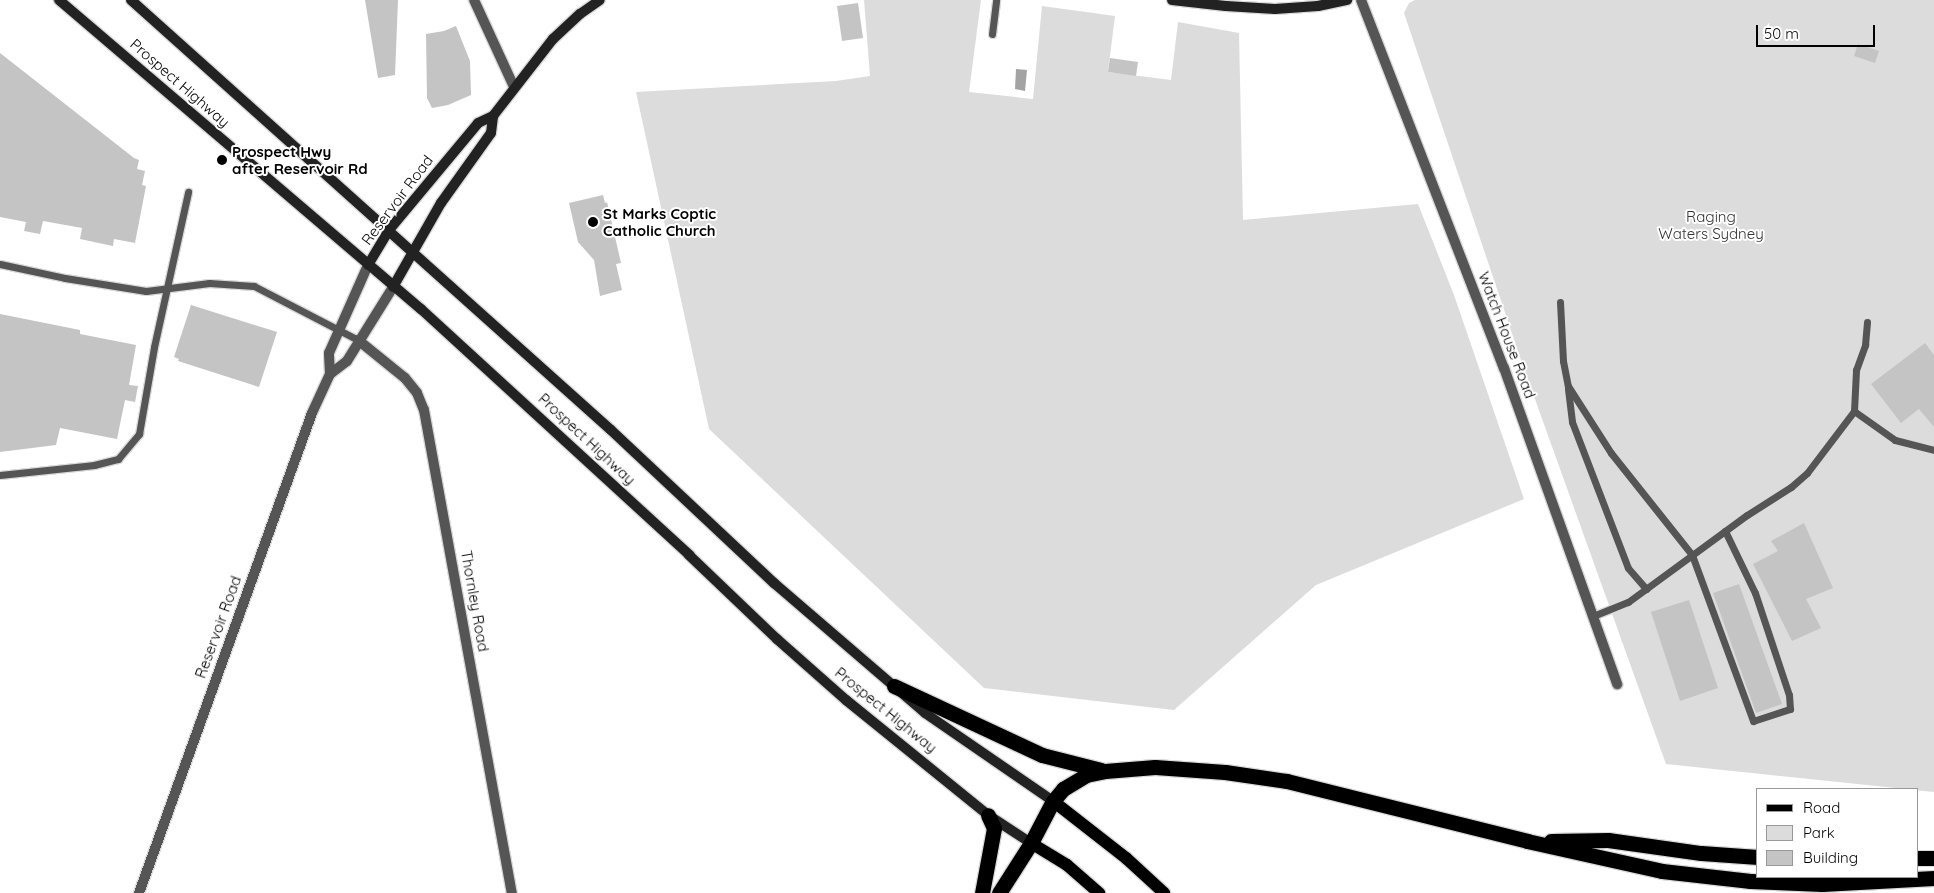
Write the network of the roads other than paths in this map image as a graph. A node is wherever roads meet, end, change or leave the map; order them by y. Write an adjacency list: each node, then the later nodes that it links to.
1 (59, 0): 16 (main road, Prospect Highway)
2 (131, 0): 13 (main road, Prospect Highway)
3 (474, 0): 10 (street)
4 (600, 0): 10 (main road, Reservoir Road)
5 (996, 0): 9 (lane)
6 (1172, 0): 7 (main road)
7 (1347, 0)
8 (1361, 0): 31 (street, Watch House Road)
9 (992, 34)
10 (514, 87): 11 (main road, Reservoir Road)
11 (493, 116): 13 (main road, Reservoir Road); 14 (main road, Reservoir Road)
12 (188, 192): 18 (lane)
13 (389, 230): 14 (main road, Prospect Highway); 16 (main road, Reservoir Road)
14 (413, 251): 17 (main road, Reservoir Road); 33 (main road, Prospect Highway)
15 (0, 264): 18 (lane)
16 (368, 265): 17 (main road, Prospect Highway); 21 (street, Reservoir Road)
17 (393, 287): 22 (street, Reservoir Road); 36 (main road, Prospect Highway)
18 (167, 288): 21 (lane); 27 (lane)
19 (1560, 302): 24 (lane)
20 (1867, 322): 25 (lane)
21 (339, 330): 22 (lane); 23 (street, Reservoir Road)
22 (358, 340): 23 (street, Reservoir Road); 44 (street, Thornley Road)
23 (330, 374): 43 (street, Reservoir Road)
24 (1568, 386): 29 (lane); 30 (lane)
25 (1854, 411): 26 (lane); 28 (lane)
26 (1934, 450)
27 (0, 475)
28 (1724, 531): 29 (lane); 29 (lane)
29 (1692, 555): 30 (lane)
30 (1646, 589): 31 (lane)
31 (1593, 616): 32 (street, Watch House Road)
32 (1618, 684)
33 (894, 686): 34 (highway); 35 (main road, Prospect Highway)
34 (1105, 771): 35 (highway); 37 (highway)
35 (1053, 801): 38 (highway); 48 (main road, Prospect Highway)
36 (988, 815): 38 (main road, Prospect Highway); 45 (highway)
37 (1527, 842): 39 (highway); 42 (highway)
38 (1031, 843): 46 (highway); 47 (main road, Prospect Highway)
39 (1756, 857)
40 (1919, 858): 41 (highway)
41 (1934, 858)
42 (1934, 878)
43 (138, 893)
44 (512, 893)
45 (982, 893)
46 (999, 893)
47 (1099, 893)
48 (1164, 893)

